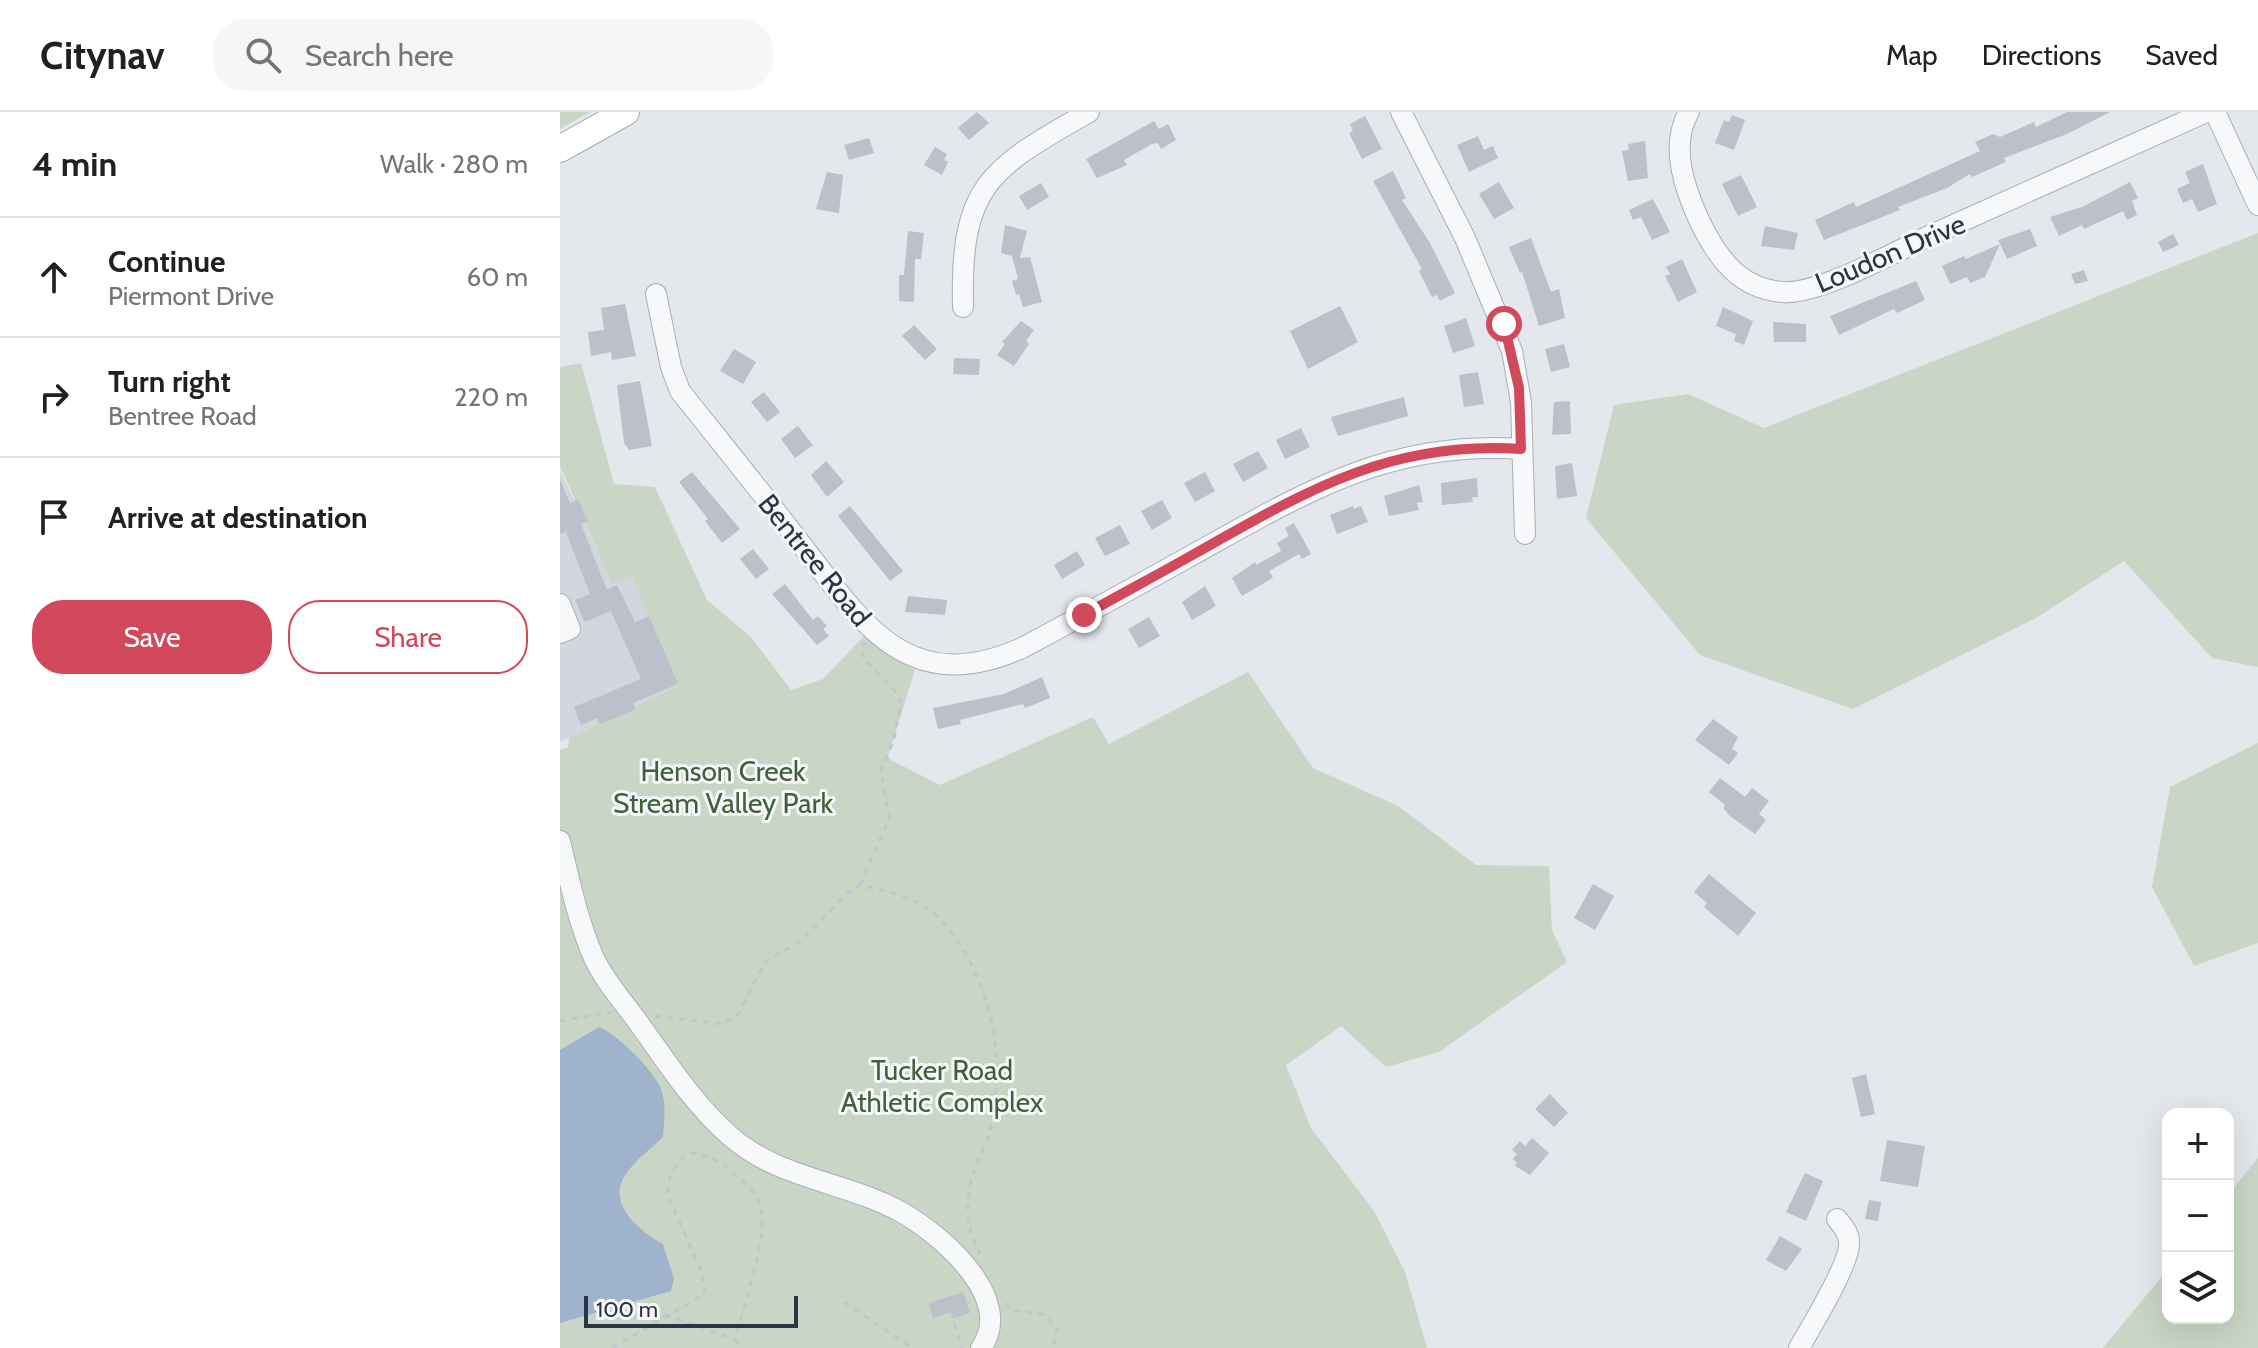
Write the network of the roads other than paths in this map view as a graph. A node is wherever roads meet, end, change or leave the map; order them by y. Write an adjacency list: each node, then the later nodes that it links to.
1 (626, 112): 7 (main road)
2 (1089, 112): 10 (street)
3 (1401, 112): 11 (street)
4 (1689, 112): 5 (street, Loudon Drive)
5 (2206, 112)
6 (2215, 112): 8 (street)
7 (560, 149)
8 (2258, 205)
9 (656, 294): 11 (street, Bentree Road)
10 (963, 307)
11 (1521, 449): 12 (street)
12 (1525, 534)
13 (560, 604): 14 (street)
14 (560, 633)
15 (560, 841): 17 (street)
16 (1837, 1219): 18 (street)
17 (981, 1348)
18 (1799, 1348)

